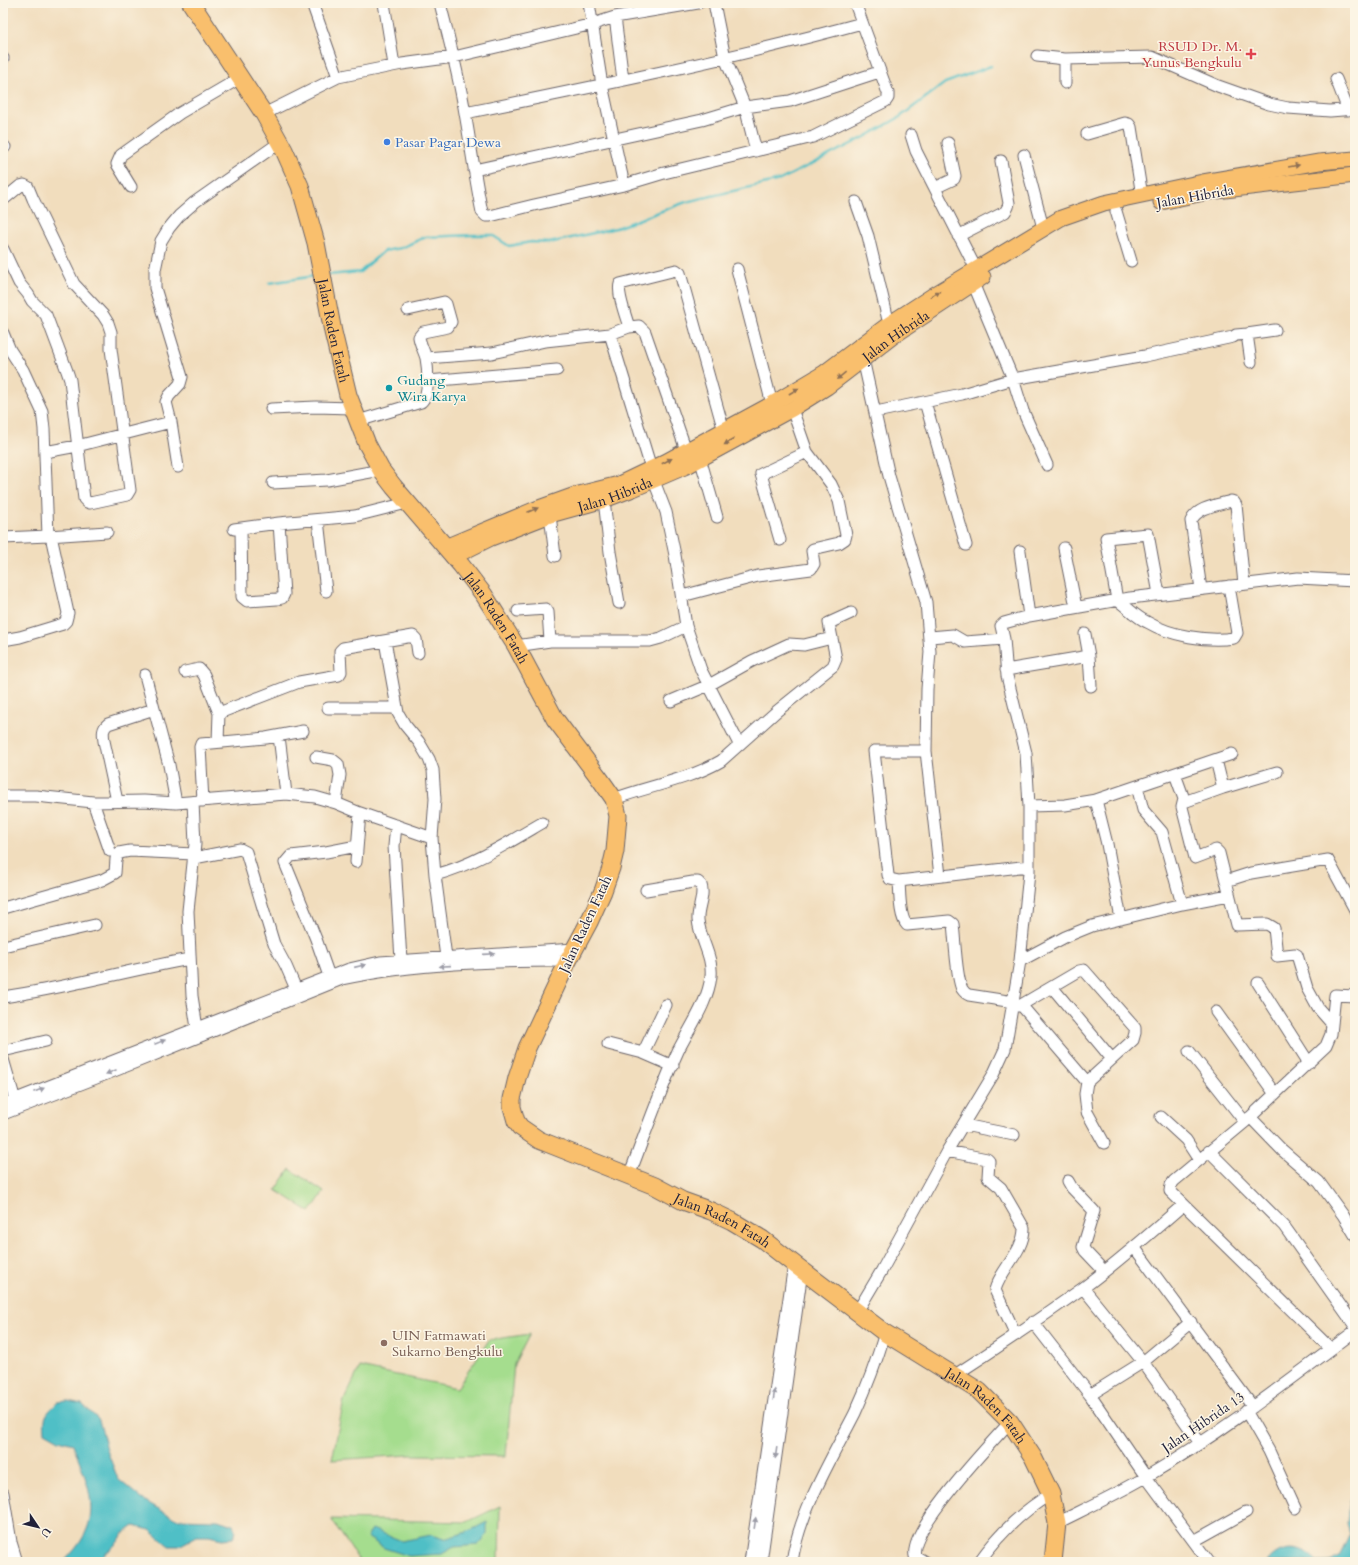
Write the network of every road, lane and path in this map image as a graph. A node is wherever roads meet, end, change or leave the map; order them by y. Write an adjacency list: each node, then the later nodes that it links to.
1 (192, 3): 19 (highway, Jalan Raden Fatah)
2 (312, 3): 18 (street)
3 (384, 3): 16 (street)
4 (440, 3): 13 (street)
5 (589, 3): 11 (street)
6 (698, 3): 9 (street)
7 (714, 3): 14 (street)
8 (855, 3): 10 (street)
9 (615, 17): 11 (street); 21 (street)
10 (862, 23): 14 (street); 17 (street)
11 (593, 24): 13 (street); 23 (street)
12 (1037, 56): 15 (street)
13 (454, 57): 16 (street); 26 (street)
14 (725, 58): 21 (street); 24 (street)
15 (1065, 59): 22 (street); 25 (street)
16 (394, 65): 18 (street)
17 (879, 72): 24 (street); 33 (street)
18 (338, 77): 27 (street)
19 (240, 78): 27 (highway, Jalan Raden Fatah); 41 (street)
20 (1336, 79): 25 (street)
21 (623, 80): 23 (street)
22 (1065, 83)
23 (602, 85): 26 (street); 30 (street)
24 (745, 107): 30 (street); 33 (street)
25 (1352, 109)
26 (465, 113): 37 (street)
27 (264, 114): 31 (highway, Jalan Raden Fatah)
28 (1087, 134): 45 (street)
29 (911, 135): 43 (street)
30 (614, 138): 37 (street); 40 (street)
31 (279, 143): 73 (highway, Jalan Raden Fatah); 74 (street)
32 (948, 143): 43 (street)
33 (756, 151): 40 (street)
34 (1024, 155): 48 (street)
35 (1355, 159): 39 (main road, one-way to 35)
36 (1001, 161): 49 (street)
37 (474, 170): 40 (street)
38 (1355, 175): 39 (main road, Jalan Hibrida)
39 (1256, 180): 42 (main road, Jalan Hibrida)
40 (624, 185)
41 (131, 187)
42 (1206, 187): 45 (main road); 47 (main road, Jalan Hibrida)
43 (935, 188): 49 (street)
44 (5, 194): 76 (street)
45 (1142, 196): 48 (main road)
46 (856, 202): 56 (street)
47 (1116, 211): 51 (street); 53 (main road, Jalan Hibrida)
48 (1043, 228): 53 (main road)
49 (958, 236): 53 (street)
50 (3, 249): 77 (street)
51 (1131, 261)
52 (737, 269): 69 (street)
53 (975, 276): 54 (main road, Jalan Hibrida); 66 (street)
54 (957, 287): 56 (main road, one-way to 54); 63 (main road, Jalan Hibrida)
55 (408, 310): 62 (street)
56 (890, 324): 69 (main road, one-way to 56)
57 (629, 327): 60 (street); 75 (street); 78 (street)
58 (1275, 330): 61 (street)
59 (3, 334): 79 (street)
60 (610, 334): 62 (street); 85 (street)
61 (1247, 334): 64 (street); 66 (street)
62 (426, 358): 67 (street)
63 (863, 359): 71 (main road, Jalan Hibrida, one-way to 71); 72 (street)
64 (1251, 362)
65 (557, 370): 67 (street)
66 (1013, 379): 68 (street); 82 (street)
67 (428, 381): 73 (street)
68 (925, 402): 72 (street); 97 (street)
69 (772, 404): 75 (main road)
70 (271, 409): 73 (street)
71 (792, 409): 80 (street); 81 (main road, Jalan Hibrida, one-way to 81)
72 (876, 412): 117 (street)
73 (355, 415): 84 (highway, Jalan Raden Fatah)
74 (171, 422): 76 (street); 83 (street)
75 (724, 431): 78 (main road)
76 (121, 434): 77 (street); 77 (street)
77 (77, 446): 79 (street)
78 (686, 450): 85 (main road, one-way to 78)
79 (45, 452): 94 (street)
80 (807, 452): 96 (street); 108 (street)
81 (700, 458): 85 (main road, Jalan Hibrida); 90 (street)
82 (1046, 465)
83 (178, 467)
84 (382, 470): 86 (street); 88 (highway, Jalan Raden Fatah)
85 (653, 474): 87 (main road, Jalan Hibrida); 100 (main road, one-way to 85); 108 (street)
86 (272, 483)
87 (604, 500): 89 (main road, Jalan Hibrida); 110 (street)
88 (407, 503): 91 (street); 100 (highway, Jalan Raden Fatah)
89 (550, 515): 100 (main road, Jalan Hibrida); 101 (street)
90 (717, 517)
91 (318, 520): 92 (street); 106 (street)
92 (279, 523): 92 (street)
93 (107, 532): 94 (street)
94 (50, 536): 95 (street); 120 (street)
95 (3, 538)
96 (780, 540)
97 (966, 545)
98 (1064, 548): 111 (street)
99 (1020, 551): 114 (street)
100 (449, 552): 123 (highway, Jalan Raden Fatah)
101 (555, 556)
102 (1355, 581): 103 (street)
103 (1244, 584): 104 (street); 105 (street)
104 (1229, 586): 105 (street); 109 (street)
105 (1201, 589): 107 (street)
106 (326, 591)
107 (1159, 594): 109 (street); 109 (street)
108 (682, 596): 115 (street)
109 (1117, 600): 111 (street)
110 (619, 603)
111 (1076, 608): 114 (street)
112 (518, 611): 122 (street)
113 (851, 613): 118 (street)
114 (1029, 616): 119 (street)
115 (686, 626): 122 (street); 129 (street)
116 (1085, 634): 125 (street)
117 (930, 637): 119 (street); 140 (street)
118 (832, 638): 129 (street); 139 (street)
119 (1004, 639): 126 (street)
120 (3, 640)
121 (385, 641): 124 (street); 133 (street); 135 (street)
122 (550, 641): 123 (street)
123 (516, 646): 150 (highway, Jalan Raden Fatah)
124 (418, 653)
125 (1089, 656): 126 (street); 130 (street)
126 (1006, 670): 158 (street)
127 (185, 672): 135 (street)
128 (144, 675): 134 (street)
129 (709, 685): 131 (street); 139 (street)
130 (1091, 686)
131 (671, 701)
132 (328, 708): 133 (street)
133 (396, 708): 162 (street)
134 (154, 709): 152 (street); 156 (street)
135 (219, 713): 138 (street)
136 (303, 731): 137 (street)
137 (279, 736): 138 (street); 148 (street)
138 (218, 742): 154 (street)
139 (739, 744): 150 (street)
140 (926, 751): 169 (street); 170 (street)
141 (1232, 754): 143 (street)
142 (316, 757): 157 (street)
143 (1216, 760): 145 (street); 147 (street)
144 (1278, 772): 147 (street)
145 (1175, 774): 146 (street); 155 (street)
146 (1137, 786): 151 (street); 174 (street)
147 (1223, 788): 155 (street)
148 (286, 794): 154 (street); 157 (street)
149 (3, 796): 153 (street)
150 (614, 799): 180 (highway, Jalan Raden Fatah)
151 (1096, 800): 158 (street); 177 (street)
152 (117, 801): 153 (street); 156 (street)
153 (93, 802): 164 (street)
154 (198, 802): 156 (street); 165 (street)
155 (1184, 802): 171 (street)
156 (176, 803)
157 (336, 803): 159 (street)
158 (1029, 806): 167 (street)
159 (360, 813): 161 (street); 163 (street)
160 (542, 823): 168 (street)
161 (396, 825): 162 (street); 184 (street)
162 (432, 838): 168 (street)
163 (357, 846): 166 (street); 185 (street)
164 (110, 851)
165 (194, 856): 175 (street); 182 (street); 188 (street)
166 (356, 862)
167 (1029, 866): 169 (street); 183 (street)
168 (435, 874): 181 (street)
169 (940, 876): 170 (street)
170 (899, 881): 192 (street)
171 (1226, 881): 173 (street); 176 (street)
172 (646, 890): 205 (street)
173 (1229, 895): 174 (street); 195 (street)
174 (1182, 904): 177 (street)
175 (3, 908)
176 (1355, 910)
177 (1121, 919): 183 (street)
178 (95, 925): 179 (street)
179 (3, 946)
180 (571, 955): 181 (street, one-way to 180); 184 (street, one-way to 184); 220 (highway, Jalan Raden Fatah)
181 (446, 957): 184 (street)
182 (190, 959): 190 (street); 196 (street)
183 (1020, 961): 192 (street)
184 (399, 963): 185 (street, one-way to 184); 194 (street)
185 (329, 976): 188 (street)
186 (1258, 983): 204 (street)
187 (1052, 987): 192 (street); 203 (street); 203 (street)
188 (296, 989): 194 (street)
189 (1355, 996): 195 (street)
190 (3, 997)
191 (666, 1005): 201 (street)
192 (1016, 1005): 207 (street); 214 (street)
193 (1216, 1012): 208 (street)
194 (220, 1024): 196 (street); 206 (street, one-way to 206)
195 (1332, 1024): 204 (street)
196 (197, 1028): 206 (street, one-way to 196)
197 (46, 1041): 199 (street)
198 (608, 1044): 201 (street)
199 (3, 1051)
200 (1189, 1051): 213 (street)
201 (643, 1053): 205 (street)
202 (3, 1059): 210 (street)
203 (1112, 1059): 207 (street)
204 (1309, 1063): 208 (street)
205 (672, 1066): 220 (street)
206 (84, 1078): 210 (street)
207 (1087, 1082): 216 (street)
208 (1275, 1094): 213 (street)
209 (3, 1104): 210 (street)
210 (17, 1104): 211 (street)
211 (3, 1114)
212 (1161, 1117): 219 (street)
213 (1248, 1119): 218 (street); 223 (street)
214 (964, 1125): 215 (street); 217 (street)
215 (1014, 1136)
216 (1104, 1143)
217 (947, 1151): 228 (street); 235 (street)
218 (1208, 1152): 219 (street); 232 (street)
219 (1199, 1160): 222 (street)
220 (629, 1176): 225 (highway, Jalan Raden Fatah)
221 (1068, 1181): 226 (street)
222 (1183, 1205): 224 (street); 236 (street)
223 (1355, 1235)
224 (1134, 1247): 226 (street); 231 (street)
225 (798, 1268): 228 (highway, Jalan Raden Fatah); 229 (street)
226 (1104, 1271): 227 (street)
227 (1084, 1288): 230 (street); 237 (street)
228 (856, 1312): 234 (highway, Jalan Raden Fatah)
229 (791, 1316): 253 (street, one-way to 229); 254 (street, one-way to 254)
230 (1033, 1322): 235 (street); 239 (street)
231 (1191, 1322): 237 (street); 240 (street)
232 (1355, 1326)
233 (1355, 1330): 236 (street, Jalan Hibrida 13)
234 (885, 1333): 238 (highway, Jalan Raden Fatah); 255 (street)
235 (1016, 1335): 238 (street)
236 (1331, 1349): 240 (street, Jalan Hibrida 13)
237 (1143, 1362): 239 (street); 242 (street)
238 (955, 1375): 241 (highway, Jalan Raden Fatah)
239 (1090, 1396): 243 (street)
240 (1250, 1409): 242 (street, Jalan Hibrida 13); 246 (street)
241 (1010, 1422): 245 (highway, Jalan Raden Fatah); 256 (street)
242 (1200, 1443): 243 (street, Jalan Hibrida 13)
243 (1146, 1477): 248 (street, Jalan Hibrida 13); 249 (street)
244 (3, 1493): 252 (street)
245 (1051, 1494): 248 (highway, Jalan Raden Fatah); 257 (street)
246 (1295, 1508)
247 (1246, 1512): 249 (street)
248 (1057, 1523): 258 (highway, Jalan Raden Fatah)
249 (1194, 1541): 259 (street)
250 (3, 1546): 251 (street)
251 (6, 1562)
252 (16, 1562)
253 (750, 1562)
254 (761, 1562)
255 (792, 1562)
256 (925, 1562)
257 (979, 1562)
258 (1052, 1562)
259 (1210, 1562)

